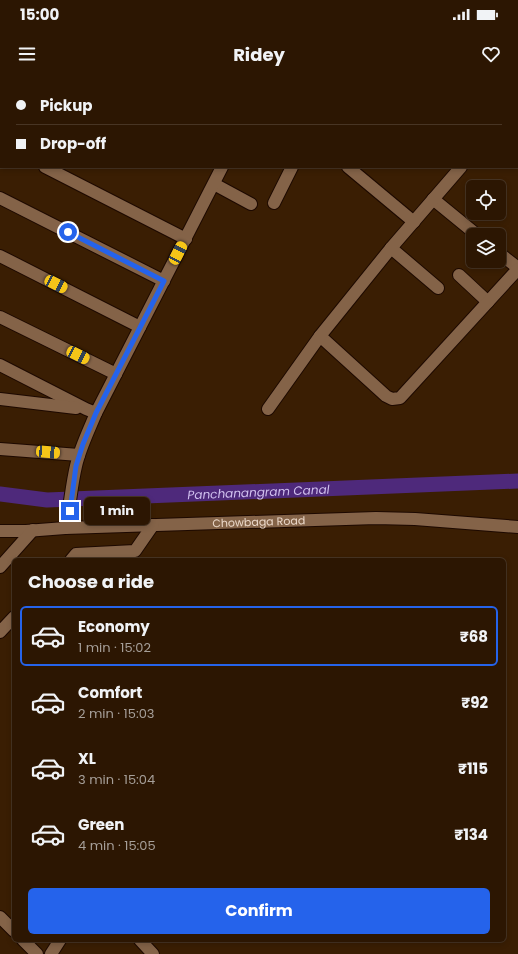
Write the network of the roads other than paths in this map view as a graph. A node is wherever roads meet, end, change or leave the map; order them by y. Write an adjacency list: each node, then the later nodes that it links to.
1 (47, 168): 13 (street)
2 (222, 168): 6 (street)
3 (292, 168): 9 (street)
4 (349, 168): 11 (street)
5 (460, 168): 8 (street)
6 (214, 184): 10 (street); 13 (street)
7 (0, 198): 19 (street)
8 (433, 199): 11 (street); 12 (street)
9 (274, 203)
10 (251, 204)
11 (414, 222): 14 (street)
12 (468, 228)
13 (186, 239): 19 (street)
14 (391, 248): 20 (street); 24 (street)
15 (0, 256): 23 (street)
16 (506, 259): 17 (street)
17 (518, 268): 21 (street)
18 (459, 275): 21 (street)
19 (164, 281): 23 (street)
20 (438, 288)
21 (488, 302): 24 (street)
22 (0, 317): 26 (street)
23 (140, 327): 26 (street)
24 (320, 336): 28 (street)
25 (0, 365): 29 (street)
26 (116, 374): 29 (street)
27 (0, 399): 29 (street)
28 (268, 410)
29 (91, 411): 31 (street)
30 (0, 449): 31 (street)
31 (78, 461): 34 (street)
32 (153, 525): 33 (street, Chowbaga Road); 34 (street, Chowbaga Road); 37 (street)
33 (518, 527)
34 (65, 528): 36 (street, Chowbaga Road)
35 (0, 530): 36 (street, Chowbaga Road)
36 (33, 530): 38 (street)
37 (73, 558)
38 (0, 567)
39 (12, 619): 40 (street)
40 (0, 632)
41 (0, 917): 42 (street)
42 (12, 929)
43 (25, 942): 46 (street)
44 (59, 942): 47 (street)
45 (142, 942): 48 (street)
46 (37, 954)
47 (51, 954)
48 (153, 954)

